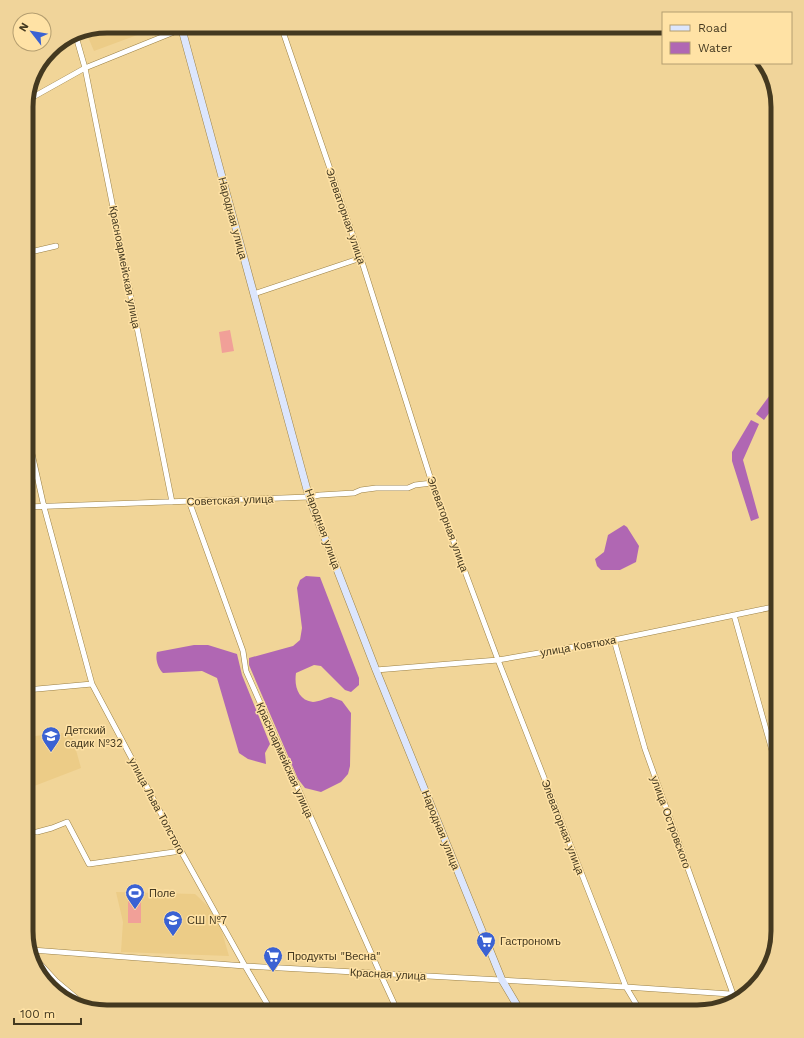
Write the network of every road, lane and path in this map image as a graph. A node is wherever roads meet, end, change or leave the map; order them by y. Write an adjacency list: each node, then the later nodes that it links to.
1 (167, 33): 5 (street)
2 (183, 33): 10 (main road, Народная улица)
3 (284, 33): 9 (street, Элеваторная улица)
4 (77, 40): 5 (street, Красноармейская улица)
5 (85, 68): 6 (street); 15 (street, Красноармейская улица)
6 (34, 97)
7 (56, 246): 8 (street)
8 (33, 251)
9 (361, 258): 10 (street); 12 (street, Элеваторная улица)
10 (254, 294): 13 (main road, Народная улица)
11 (33, 458): 16 (street, улица Льва Толстого)
12 (432, 483): 13 (street, Советская улица); 21 (street, Элеваторная улица)
13 (310, 497): 14 (street, Советская улица); 22 (main road, Народная улица)
14 (189, 501): 15 (street, Советская улица); 31 (street, Красноармейская улица)
15 (172, 502): 16 (street, Советская улица)
16 (44, 507): 17 (street, Советская улица); 23 (street, улица Льва Толстого)
17 (33, 508)
18 (771, 607): 19 (street, улица Ковтюха)
19 (734, 615): 20 (street, улица Ковтюха); 25 (street)
20 (614, 640): 21 (street, улица Ковтюха); 34 (street, улица Островского)
21 (498, 660): 22 (street, улица Ковтюха); 33 (street, Элеваторная улица)
22 (376, 670): 32 (main road, Народная улица)
23 (92, 684): 24 (street); 27 (street, улица Льва Толстого)
24 (33, 689)
25 (771, 747)
26 (37, 832): 27 (street)
27 (181, 851): 30 (street, улица Льва Толстого)
28 (36, 950): 30 (street, Красная улица)
29 (41, 964): 35 (street)
30 (245, 966): 31 (street, Красная улица); 36 (street, улица Льва Толстого)
31 (380, 974): 32 (street, Красная улица); 37 (street, Красноармейская улица)
32 (502, 980): 33 (street, Красная улица); 38 (main road, Народная улица)
33 (626, 987): 34 (street, Красная улица); 39 (street, Элеваторная улица)
34 (733, 994)
35 (74, 997)
36 (268, 1005)
37 (395, 1005)
38 (517, 1005)
39 (637, 1005)

